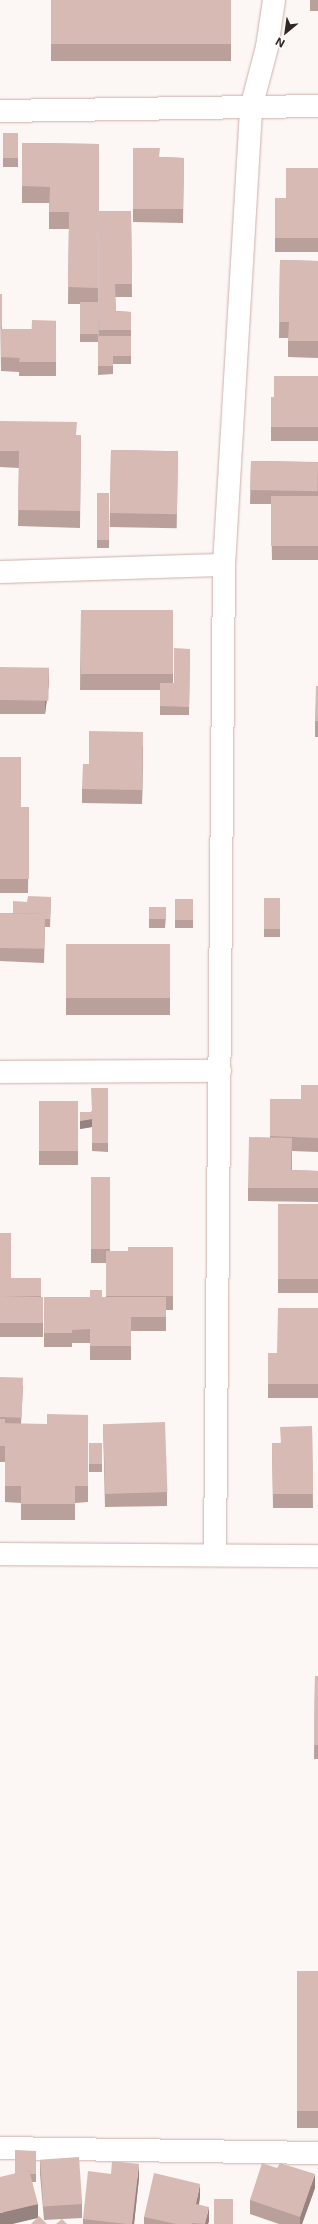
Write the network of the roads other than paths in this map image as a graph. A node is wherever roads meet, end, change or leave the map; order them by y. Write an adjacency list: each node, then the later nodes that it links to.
1 (274, 0): 3 (street)
2 (318, 106): 3 (street)
3 (251, 108): 4 (street); 5 (street)
4 (0, 111)
5 (224, 565): 6 (street); 7 (street)
6 (0, 572)
7 (220, 1071): 8 (street); 10 (street)
8 (0, 1072)
9 (0, 1554): 10 (street)
10 (215, 1555): 11 (street)
11 (318, 1556)
12 (0, 2148): 13 (street)
13 (318, 2153)

